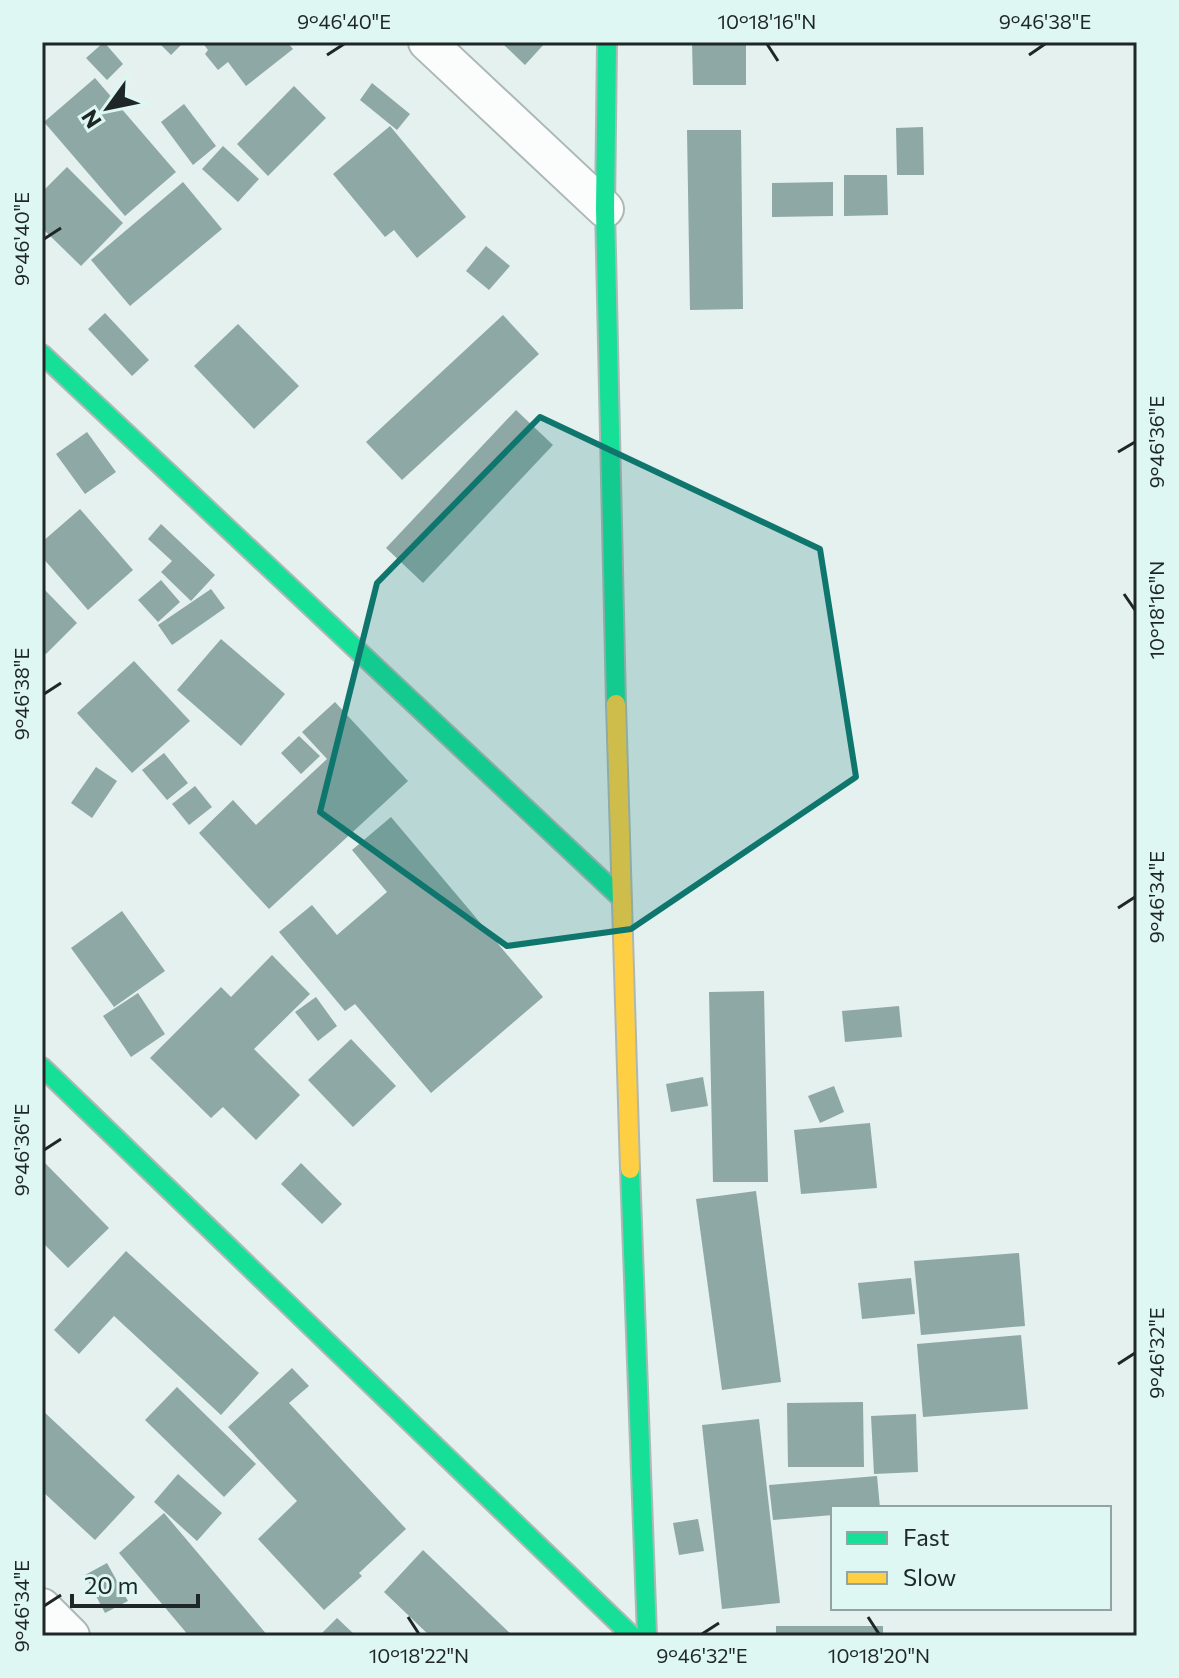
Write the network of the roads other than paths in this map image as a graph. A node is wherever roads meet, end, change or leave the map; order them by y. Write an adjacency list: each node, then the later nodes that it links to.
1 (427, 42): 3 (street)
2 (607, 42): 3 (street)
3 (605, 209): 5 (street)
4 (42, 354): 5 (street)
5 (620, 897): 10 (street)
6 (42, 1067): 9 (street)
7 (42, 1607): 8 (street)
8 (71, 1636)
9 (632, 1636)
10 (647, 1636)

